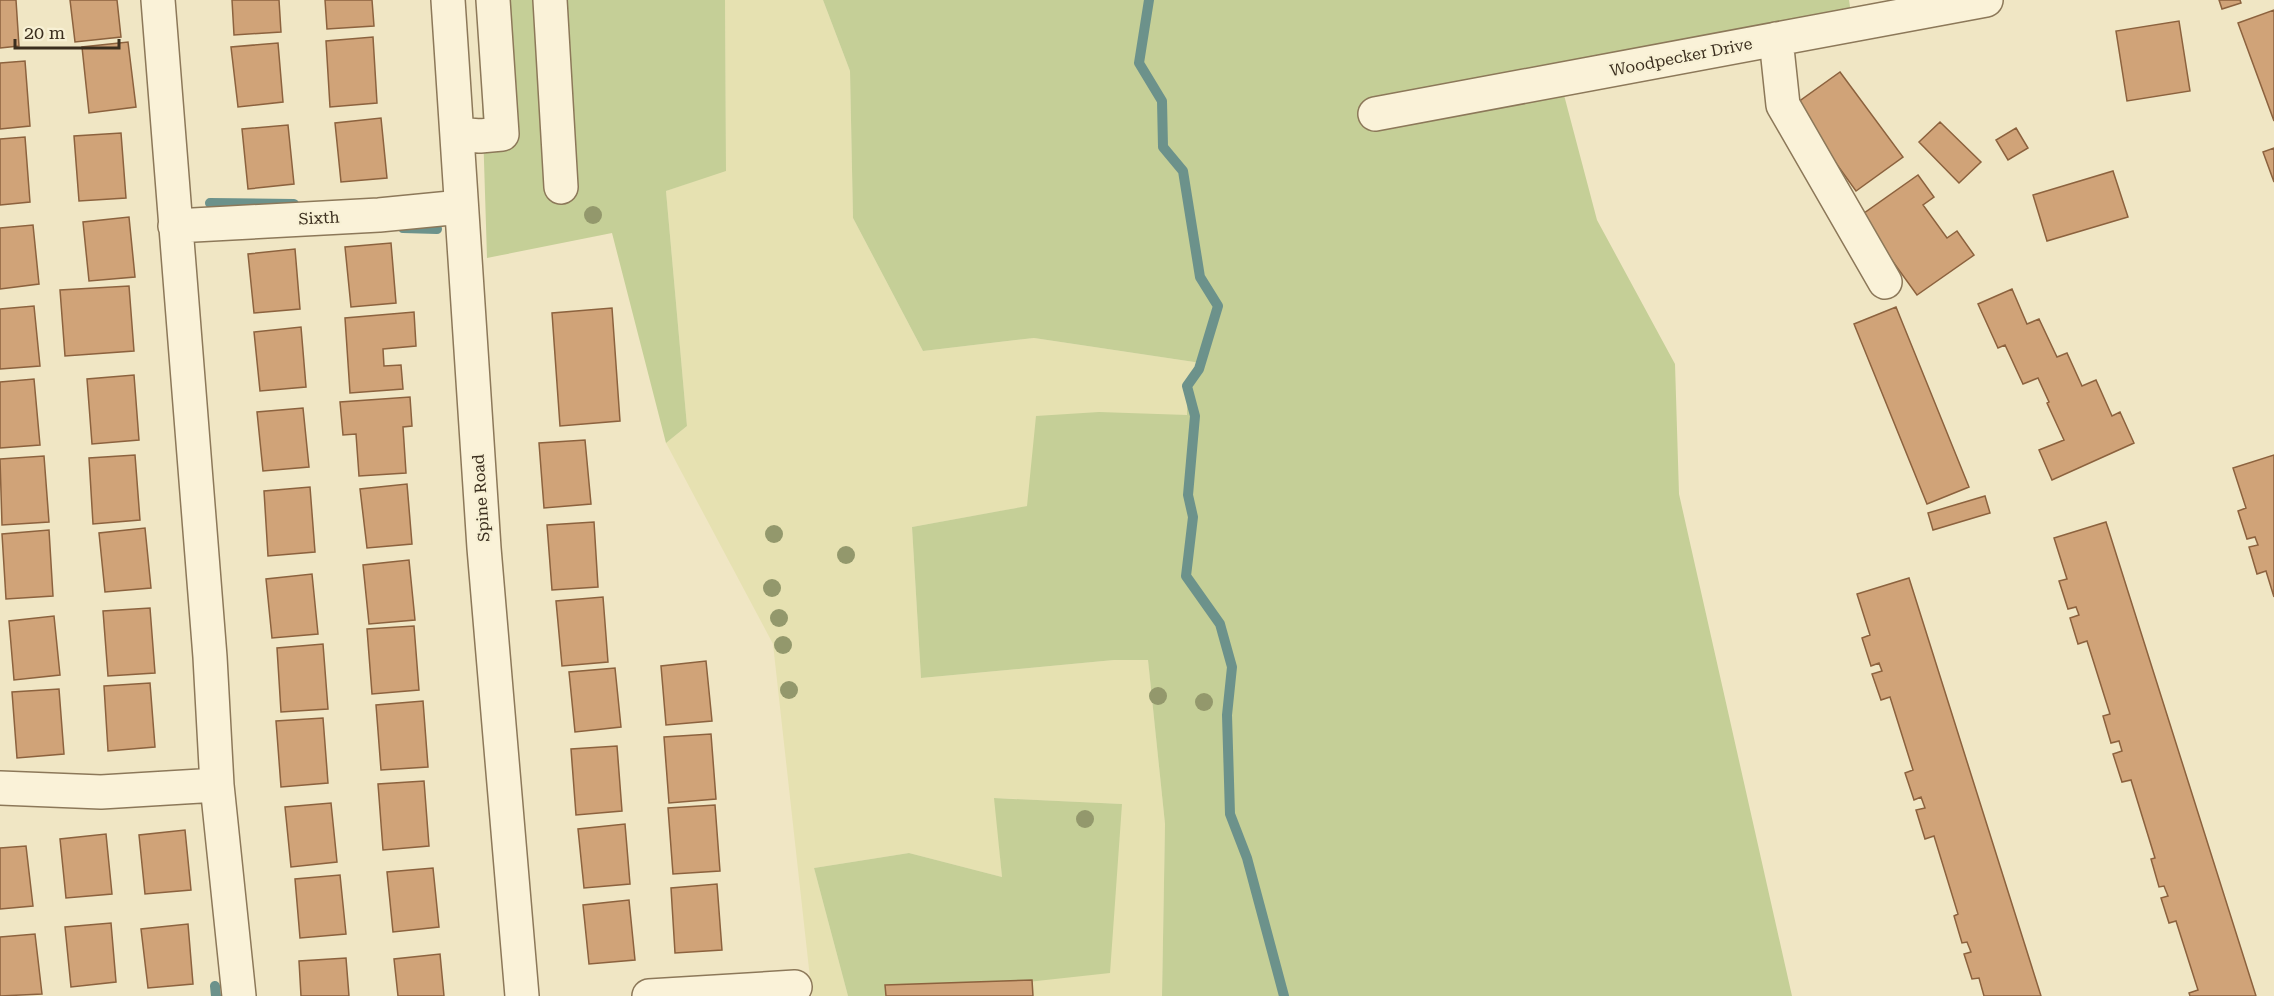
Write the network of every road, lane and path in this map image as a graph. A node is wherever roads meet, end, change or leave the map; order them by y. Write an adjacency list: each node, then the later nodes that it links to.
1 (158, 0): 11 (street)
2 (448, 0): 8 (street, Spine Road)
3 (493, 0): 8 (street)
4 (550, 0): 9 (street)
5 (1986, 0): 6 (street, Woodpecker Drive)
6 (1776, 39): 7 (street, Woodpecker Drive); 12 (street)
7 (1375, 114)
8 (457, 134): 10 (street, Spine Road)
9 (561, 187)
10 (461, 207): 11 (street, Sixth); 17 (street, Spine Road)
11 (176, 226): 13 (street)
12 (1885, 282)
13 (216, 785): 14 (street); 16 (street)
14 (0, 788)
15 (795, 987): 18 (street)
16 (239, 996)
17 (522, 996)
18 (649, 996)

